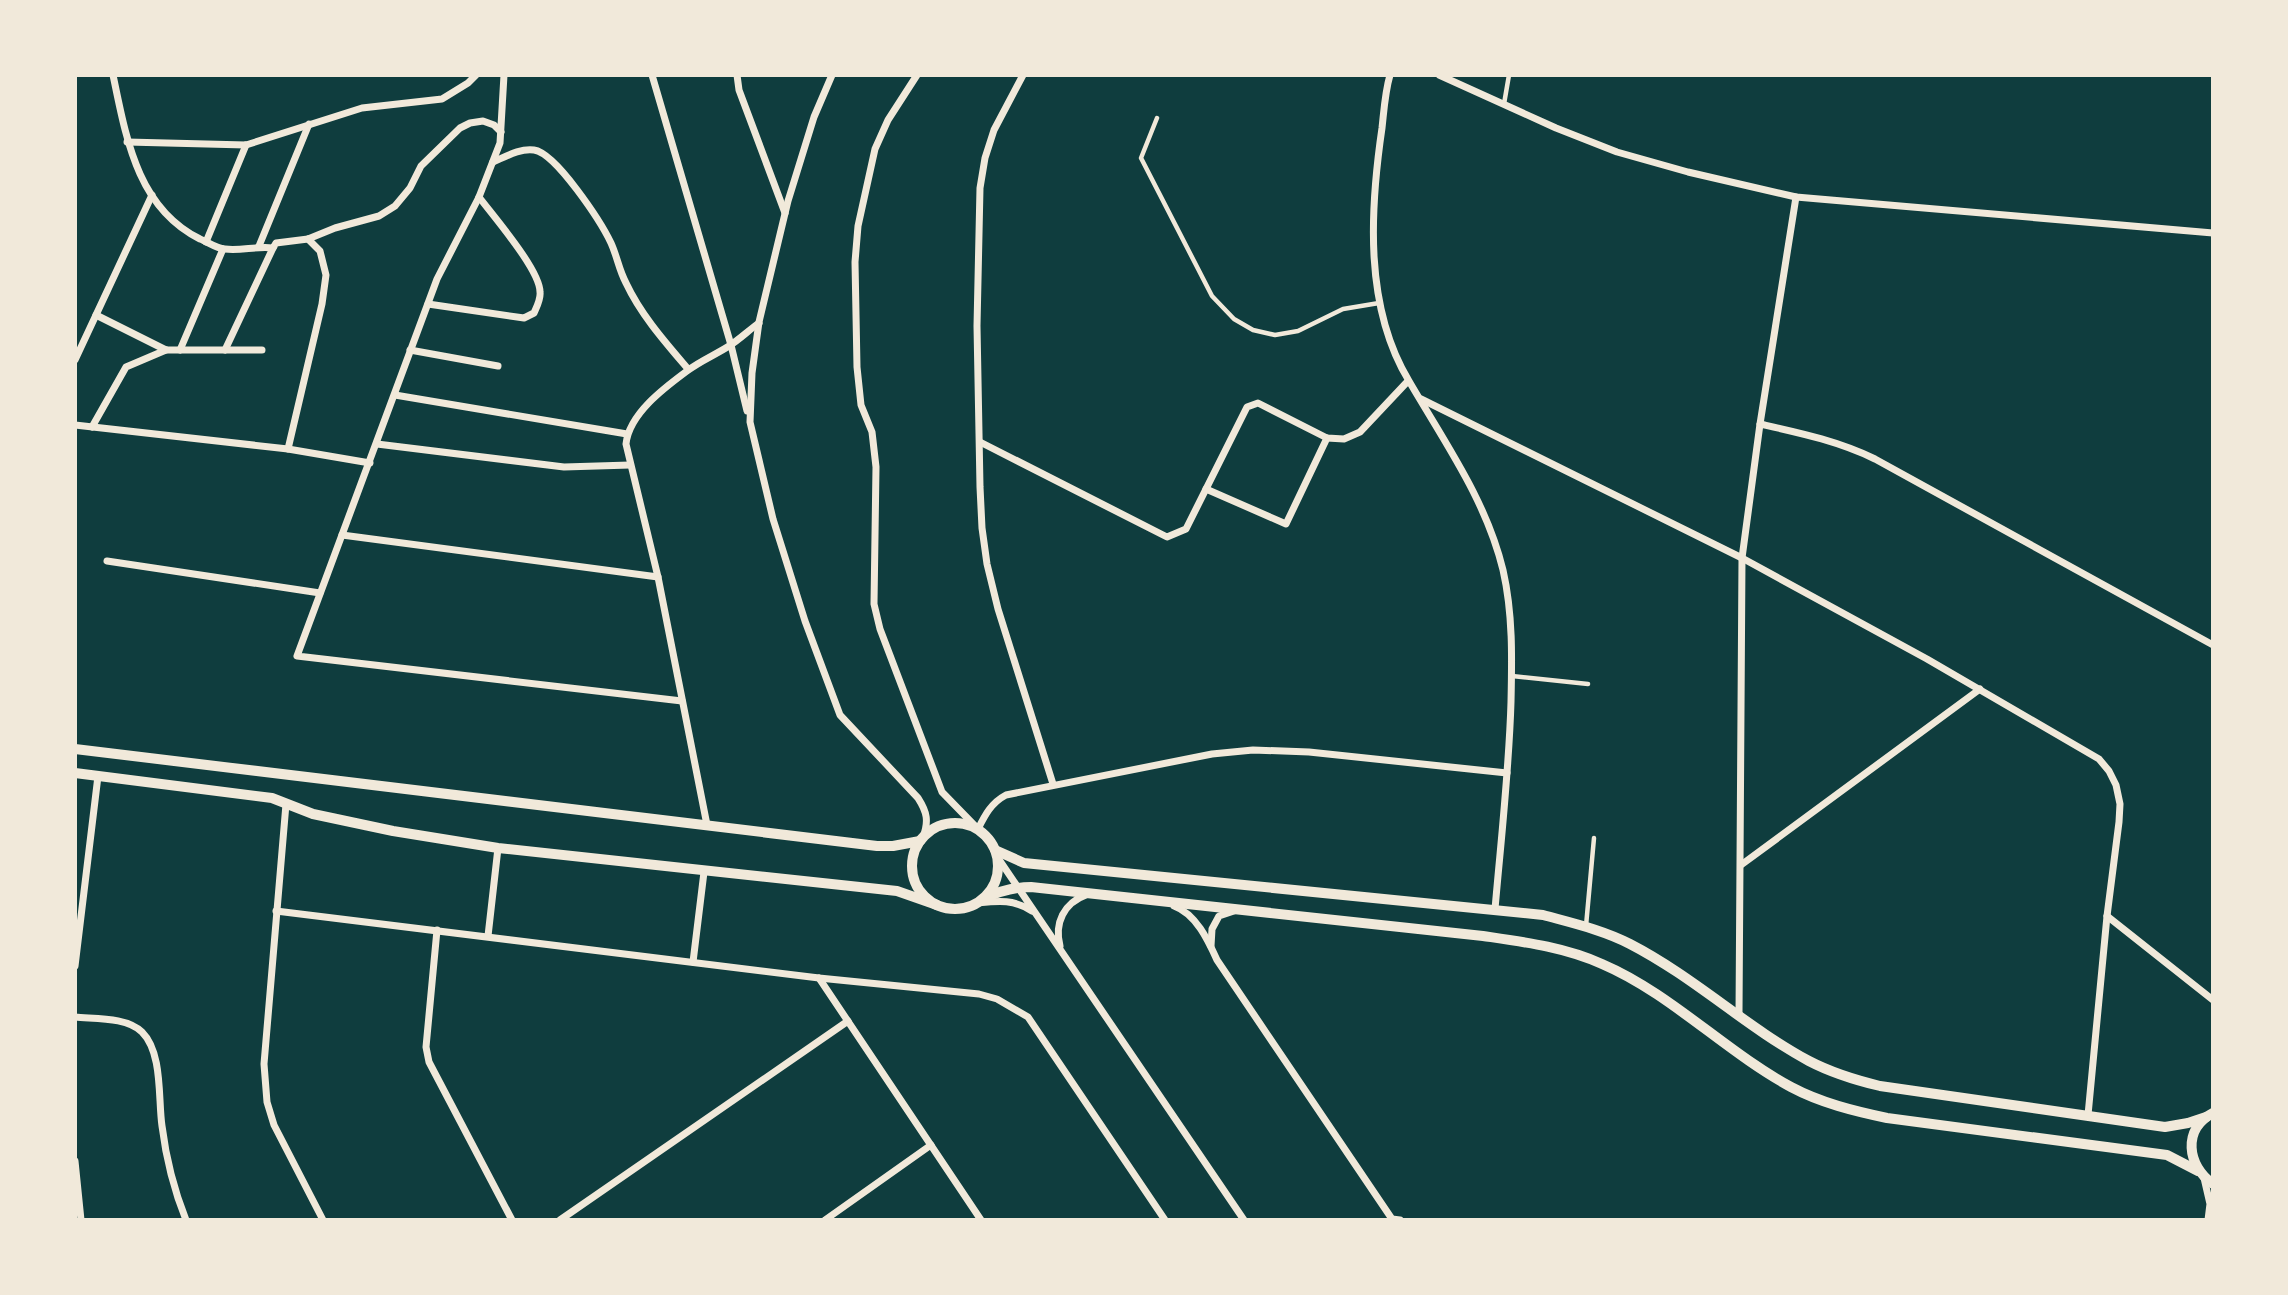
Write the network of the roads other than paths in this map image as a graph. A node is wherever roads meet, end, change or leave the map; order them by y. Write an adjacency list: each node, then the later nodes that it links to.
1 (113, 75): 16 (street)
2 (476, 75): 14 (street)
3 (504, 75): 15 (street)
4 (652, 75): 33 (street)
5 (737, 75): 22 (street)
6 (832, 75): 22 (street)
7 (917, 75): 74 (street)
8 (1023, 75): 51 (street)
9 (1390, 75): 29 (street)
10 (1439, 75): 12 (street)
11 (1509, 75): 12 (lane)
12 (1503, 105): 21 (street)
13 (1157, 118): 29 (lane)
14 (309, 124): 17 (street); 26 (street)
15 (502, 132): 18 (street); 24 (street)
16 (127, 142): 17 (street); 19 (street)
17 (246, 145): 25 (street)
18 (493, 162): 20 (street); 41 (street)
19 (152, 195): 25 (street); 31 (street)
20 (480, 197): 30 (street); 30 (street)
21 (1796, 197): 23 (street); 46 (street)
22 (786, 213): 32 (street)
23 (2213, 233)
24 (308, 239): 27 (street); 53 (street)
25 (206, 242): 28 (street)
26 (259, 246): 27 (street); 28 (street)
27 (273, 248): 38 (street)
28 (223, 249): 37 (street)
29 (1379, 303): 42 (street)
30 (428, 304): 36 (street)
31 (96, 315): 34 (street); 39 (street)
32 (760, 322): 33 (street); 45 (street)
33 (732, 345): 41 (street); 45 (street)
34 (166, 350): 37 (street); 48 (street)
35 (262, 350): 38 (street)
36 (410, 350): 40 (street); 43 (street)
37 (180, 351): 38 (street)
38 (225, 351)
39 (75, 360)
40 (498, 366)
41 (688, 369): 49 (street)
42 (1408, 381): 44 (street); 50 (street)
43 (395, 395): 49 (street); 52 (street)
44 (1420, 399): 58 (street); 63 (street)
45 (750, 422): 76 (street)
46 (1760, 424): 58 (street); 62 (street)
47 (75, 425): 48 (street)
48 (92, 427): 53 (street)
49 (627, 434): 55 (street)
50 (1327, 438): 56 (street); 56 (street)
51 (980, 442): 56 (street); 71 (street)
52 (377, 444): 54 (street); 55 (street)
53 (288, 449): 54 (street)
54 (370, 463): 57 (street)
55 (630, 465): 60 (street)
56 (1206, 489)
57 (342, 535): 60 (street); 61 (street)
58 (1742, 558): 65 (street); 79 (street)
59 (107, 561): 61 (street)
60 (658, 577): 66 (street)
61 (320, 593): 66 (street)
62 (2213, 645)
63 (1512, 676): 64 (lane); 69 (street)
64 (1588, 684)
65 (1980, 690): 79 (street); 90 (street)
66 (682, 701): 73 (street)
67 (75, 749): 73 (main road)
68 (75, 773): 70 (main road)
69 (1507, 773): 71 (street); 86 (street)
70 (98, 776): 72 (main road); 97 (street)
71 (1053, 785): 74 (street)
72 (286, 804): 77 (main road); 88 (street)
73 (707, 825): 76 (main road)
74 (978, 829): 76 (main road); 78 (main road)
75 (1594, 838): 91 (lane)
76 (922, 839): 85 (main road)
77 (498, 848): 80 (main road); 93 (street)
78 (997, 854): 81 (street); 83 (main road); 86 (main road)
79 (1741, 865): 100 (street)
80 (705, 872): 85 (main road); 96 (street)
81 (1018, 887): 82 (main road); 83 (main road); 89 (street)
82 (1091, 893): 84 (main road); 95 (street)
83 (981, 900): 85 (main road); 89 (street)
84 (1163, 902): 87 (main road); 94 (street)
85 (937, 905)
86 (1495, 909): 91 (main road)
87 (1235, 910): 94 (street); 107 (main road)
88 (276, 911): 92 (street); 110 (street)
89 (1035, 913): 95 (street)
90 (2107, 916): 99 (street); 104 (street)
91 (1586, 927): 100 (main road)
92 (437, 930): 93 (street); 111 (street)
93 (488, 936): 96 (street)
94 (1211, 946): 117 (street)
95 (1061, 950): 116 (street)
96 (694, 962): 98 (street)
97 (75, 966)
98 (819, 978): 102 (street); 115 (street)
99 (2213, 1000)
100 (1739, 1014): 104 (main road)
101 (75, 1017): 109 (street)
102 (848, 1021): 105 (street); 112 (street)
103 (2210, 1113): 104 (main road); 107 (main road)
104 (2088, 1115)
105 (931, 1145): 113 (street); 114 (street)
106 (75, 1161): 108 (street)
107 (2205, 1177): 118 (street)
108 (81, 1220)
109 (186, 1220)
110 (324, 1220)
111 (512, 1220)
112 (560, 1220)
113 (825, 1220)
114 (981, 1220)
115 (1165, 1220)
116 (1244, 1220)
117 (1400, 1220)
118 (2208, 1220)

